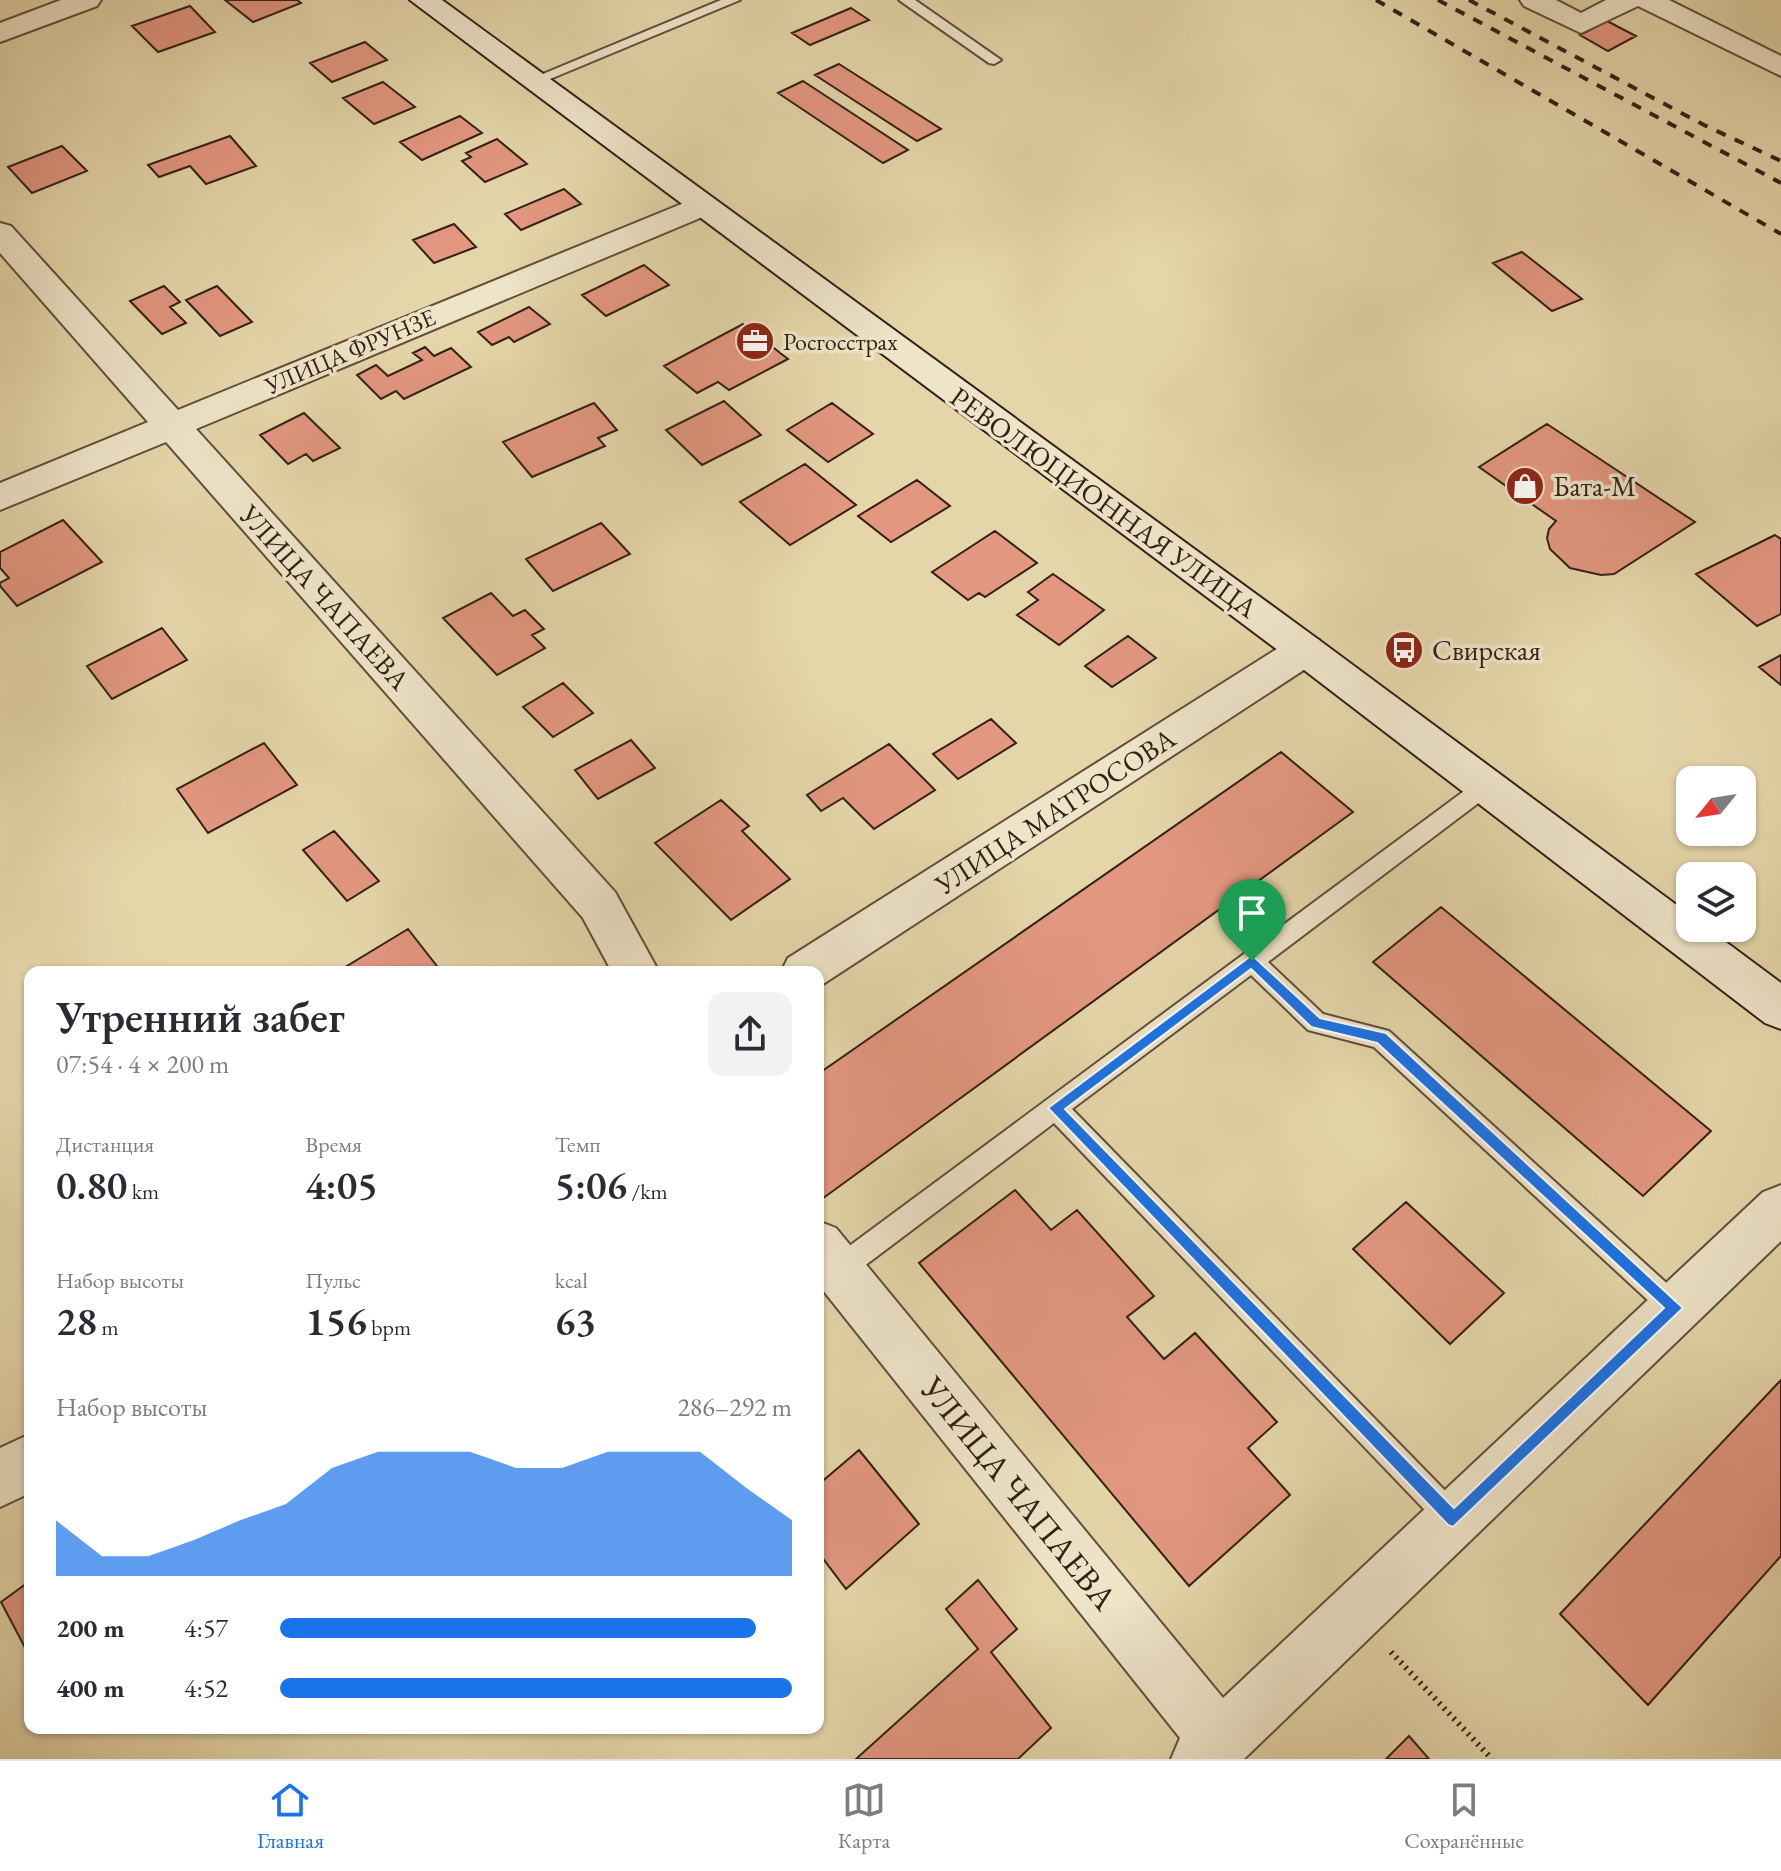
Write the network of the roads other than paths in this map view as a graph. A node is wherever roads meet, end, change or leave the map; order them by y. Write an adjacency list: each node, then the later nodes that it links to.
1 (87, 0): 8 (street)
2 (424, 0): 11 (street, РЕВОЛЮЦИОННАЯ УЛИЦА)
3 (733, 0): 11 (lane)
4 (906, 0): 9 (lane)
5 (1534, 0): 6 (street)
6 (1628, 0)
7 (1647, 0): 10 (street)
8 (0, 33)
9 (994, 60)
10 (1781, 67)
11 (533, 81): 12 (street, РЕВОЛЮЦИОННАЯ УЛИЦА)
12 (701, 206): 14 (street, УЛИЦА ФРУНЗЕ); 16 (street, РЕВОЛЮЦИОННАЯ УЛИЦА)
13 (0, 233): 14 (street, УЛИЦА ЧАПАЕВА)
14 (172, 425): 15 (street, УЛИЦА ФРУНЗЕ); 19 (street, УЛИЦА ЧАПАЕВА)
15 (0, 497)
16 (1305, 650): 17 (street, РЕВОЛЮЦИОННАЯ УЛИЦА); 20 (street, УЛИЦА МАТРОСОВА)
17 (1486, 786): 18 (lane); 21 (street, РЕВОЛЮЦИОННАЯ УЛИЦА)
18 (1252, 961): 22 (lane); 25 (lane)
19 (633, 966)
20 (813, 966)
21 (1781, 1009)
22 (1055, 1108): 24 (lane); 28 (lane)
23 (1781, 1208): 25 (street)
24 (828, 1257): 29 (street, УЛИЦА ЧАПАЕВА)
25 (1675, 1308): 28 (street)
26 (24, 1465): 27 (street)
27 (0, 1480)
28 (1453, 1519): 29 (street)
29 (1211, 1750)

